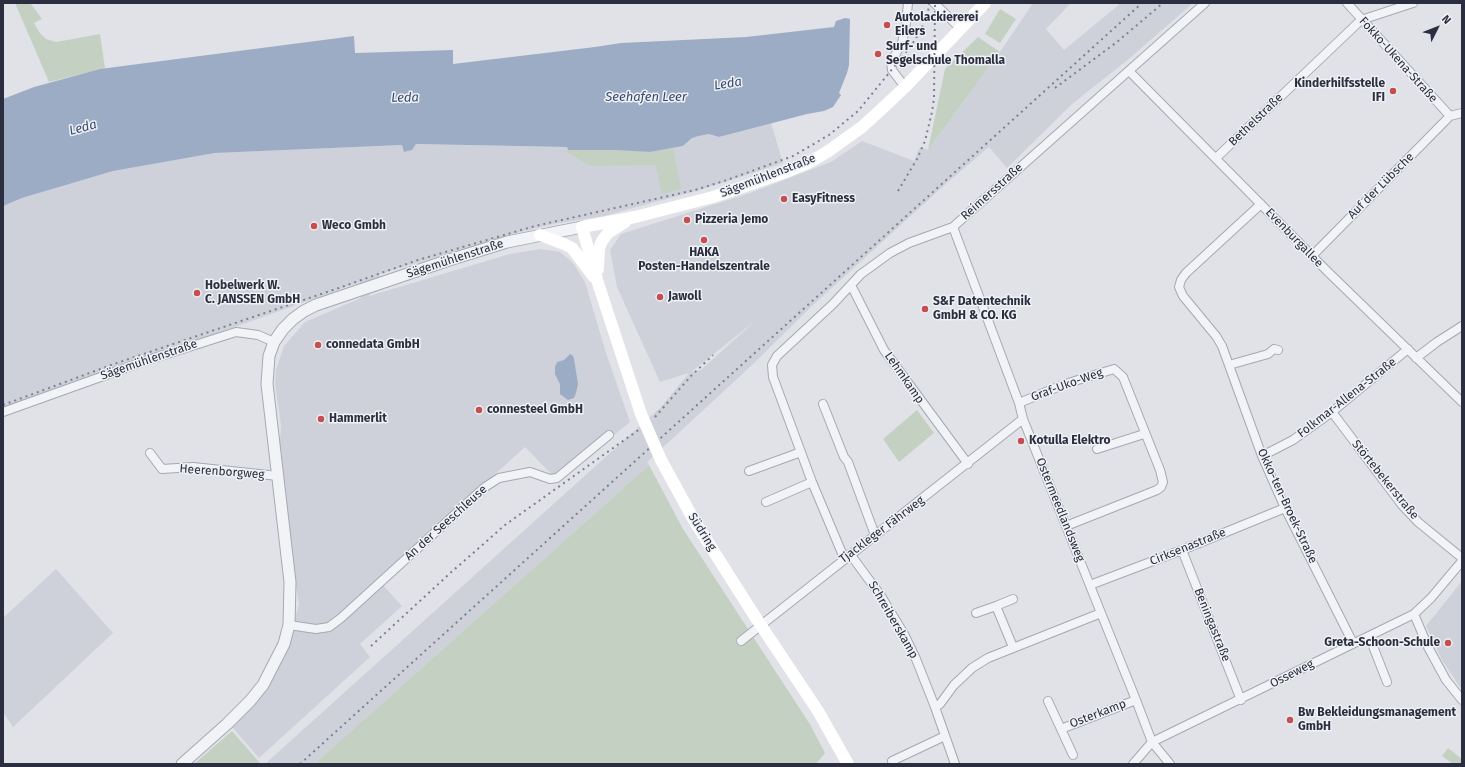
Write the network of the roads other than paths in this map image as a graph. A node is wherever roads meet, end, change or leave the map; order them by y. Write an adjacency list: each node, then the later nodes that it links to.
1 (908, 3): 10 (street)
2 (934, 3): 8 (street)
3 (985, 3): 8 (main road, Sägemühlenstraße)
4 (1205, 3): 9 (street, Reimersstraße)
5 (1347, 3): 7 (street, Fokko-Ukena-Straße)
6 (1413, 3): 7 (street, Bethelstraße)
7 (1361, 20): 12 (street, Fokko-Ukena-Straße); 13 (street, Bethelstraße)
8 (961, 29): 10 (main road, Sägemühlenstraße)
9 (1129, 70): 13 (street, Evenburgallee); 17 (street, Reimersstraße)
10 (906, 87): 15 (main road, Sägemühlenstraße)
11 (1462, 113): 12 (street)
12 (1450, 116): 19 (street, Auf der Lübsche)
13 (1216, 158): 14 (street, Evenburgallee)
14 (1261, 204): 19 (street, Evenburgallee); 28 (street, Okko-ten-Broek-Straße)
15 (635, 217): 16 (main road, Sägemühlenstraße); 20 (main road, Südring)
16 (582, 227): 18 (street, Sägemühlenstraße); 20 (main road, Südring)
17 (953, 227): 21 (street, Reimersstraße); 30 (street, Ostermeedlandsweg)
18 (540, 235): 20 (main road); 23 (street, Sägemühlenstraße)
19 (1312, 256): 24 (street, Evenburgallee)
20 (597, 280): 75 (main road, Südring, bridge)
21 (851, 285): 27 (street, Reimersstraße); 41 (street, Lehmkamp)
22 (1462, 326): 26 (street)
23 (274, 342): 32 (street, Sägemühlenstraße); 43 (street)
24 (1408, 349): 26 (street, Evenburgallee); 33 (street, Folkmar-Allena-Straße)
25 (1278, 350): 28 (street)
26 (1416, 358): 29 (street, Evenburgallee)
27 (772, 365): 38 (street, Schreiberskamp)
28 (1229, 365): 40 (street, Okko-ten-Broek-Straße)
29 (1462, 402)
30 (1019, 403): 34 (street, Ostermeedlandsweg); 35 (street, Graf-Uko-Weg)
31 (823, 404): 48 (street)
32 (3, 412)
33 (1332, 412): 40 (street, Folkmar-Allena-Straße); 51 (street, Störtebekerstraße)
34 (1023, 419): 41 (street, Tjackleger Fährweg); 47 (street, Ostermeedlandsweg)
35 (1144, 434): 37 (street); 47 (street, Graf-Uko-Weg)
36 (608, 435): 58 (street, An der Seeschleuse)
37 (1098, 449)
38 (802, 452): 42 (street); 44 (street, Schreiberskamp)
39 (150, 453): 43 (street, Heerenborgweg)
40 (1262, 456): 46 (street, Okko-ten-Broek-Straße)
41 (968, 464): 48 (street, Tjackleger Fährweg)
42 (749, 472)
43 (278, 476): 58 (street)
44 (812, 482): 45 (street); 50 (street, Schreiberskamp)
45 (766, 502)
46 (1285, 508): 49 (street, Cirksenastraße); 61 (street, Okko-ten-Broek-Straße)
47 (1066, 526): 52 (street, Ostermeedlandsweg)
48 (875, 535): 50 (street, Tjackleger Fährweg)
49 (1182, 550): 52 (street, Cirksenastraße); 65 (street, Beningastraße)
50 (847, 556): 60 (street, Tjackleger Fährweg); 68 (street, Schreiberskamp)
51 (1462, 559): 57 (street, Osseweg)
52 (1090, 585): 56 (street, Ostermeedlandsweg)
53 (1013, 599): 54 (street)
54 (996, 606): 55 (street); 62 (street)
55 (976, 613)
56 (1101, 613): 62 (street); 64 (street, Ostermeedlandsweg)
57 (1414, 614): 59 (street, Osseweg); 66 (street)
58 (289, 626): 74 (street)
59 (1369, 636): 61 (street, Osseweg); 63 (street)
60 (741, 641)
61 (1353, 643): 65 (street, Osseweg)
62 (1013, 647): 68 (street)
63 (1386, 682)
64 (1136, 700): 69 (street, Osterkamp); 71 (street, Ostermeedlandsweg)
65 (1242, 700): 71 (street, Osseweg)
66 (1462, 700)
67 (1048, 701): 69 (street, Osterkamp)
68 (935, 707): 70 (street, Schreiberskamp)
69 (1061, 729): 72 (street, Osterkamp)
70 (945, 736): 73 (street); 76 (street, Schreiberskamp)
71 (1152, 742): 77 (street, Osseweg); 78 (street, Ostermeedlandsweg)
72 (1073, 755)
73 (892, 761)
74 (182, 764)
75 (848, 764)
76 (955, 764)
77 (1134, 764)
78 (1170, 764)

